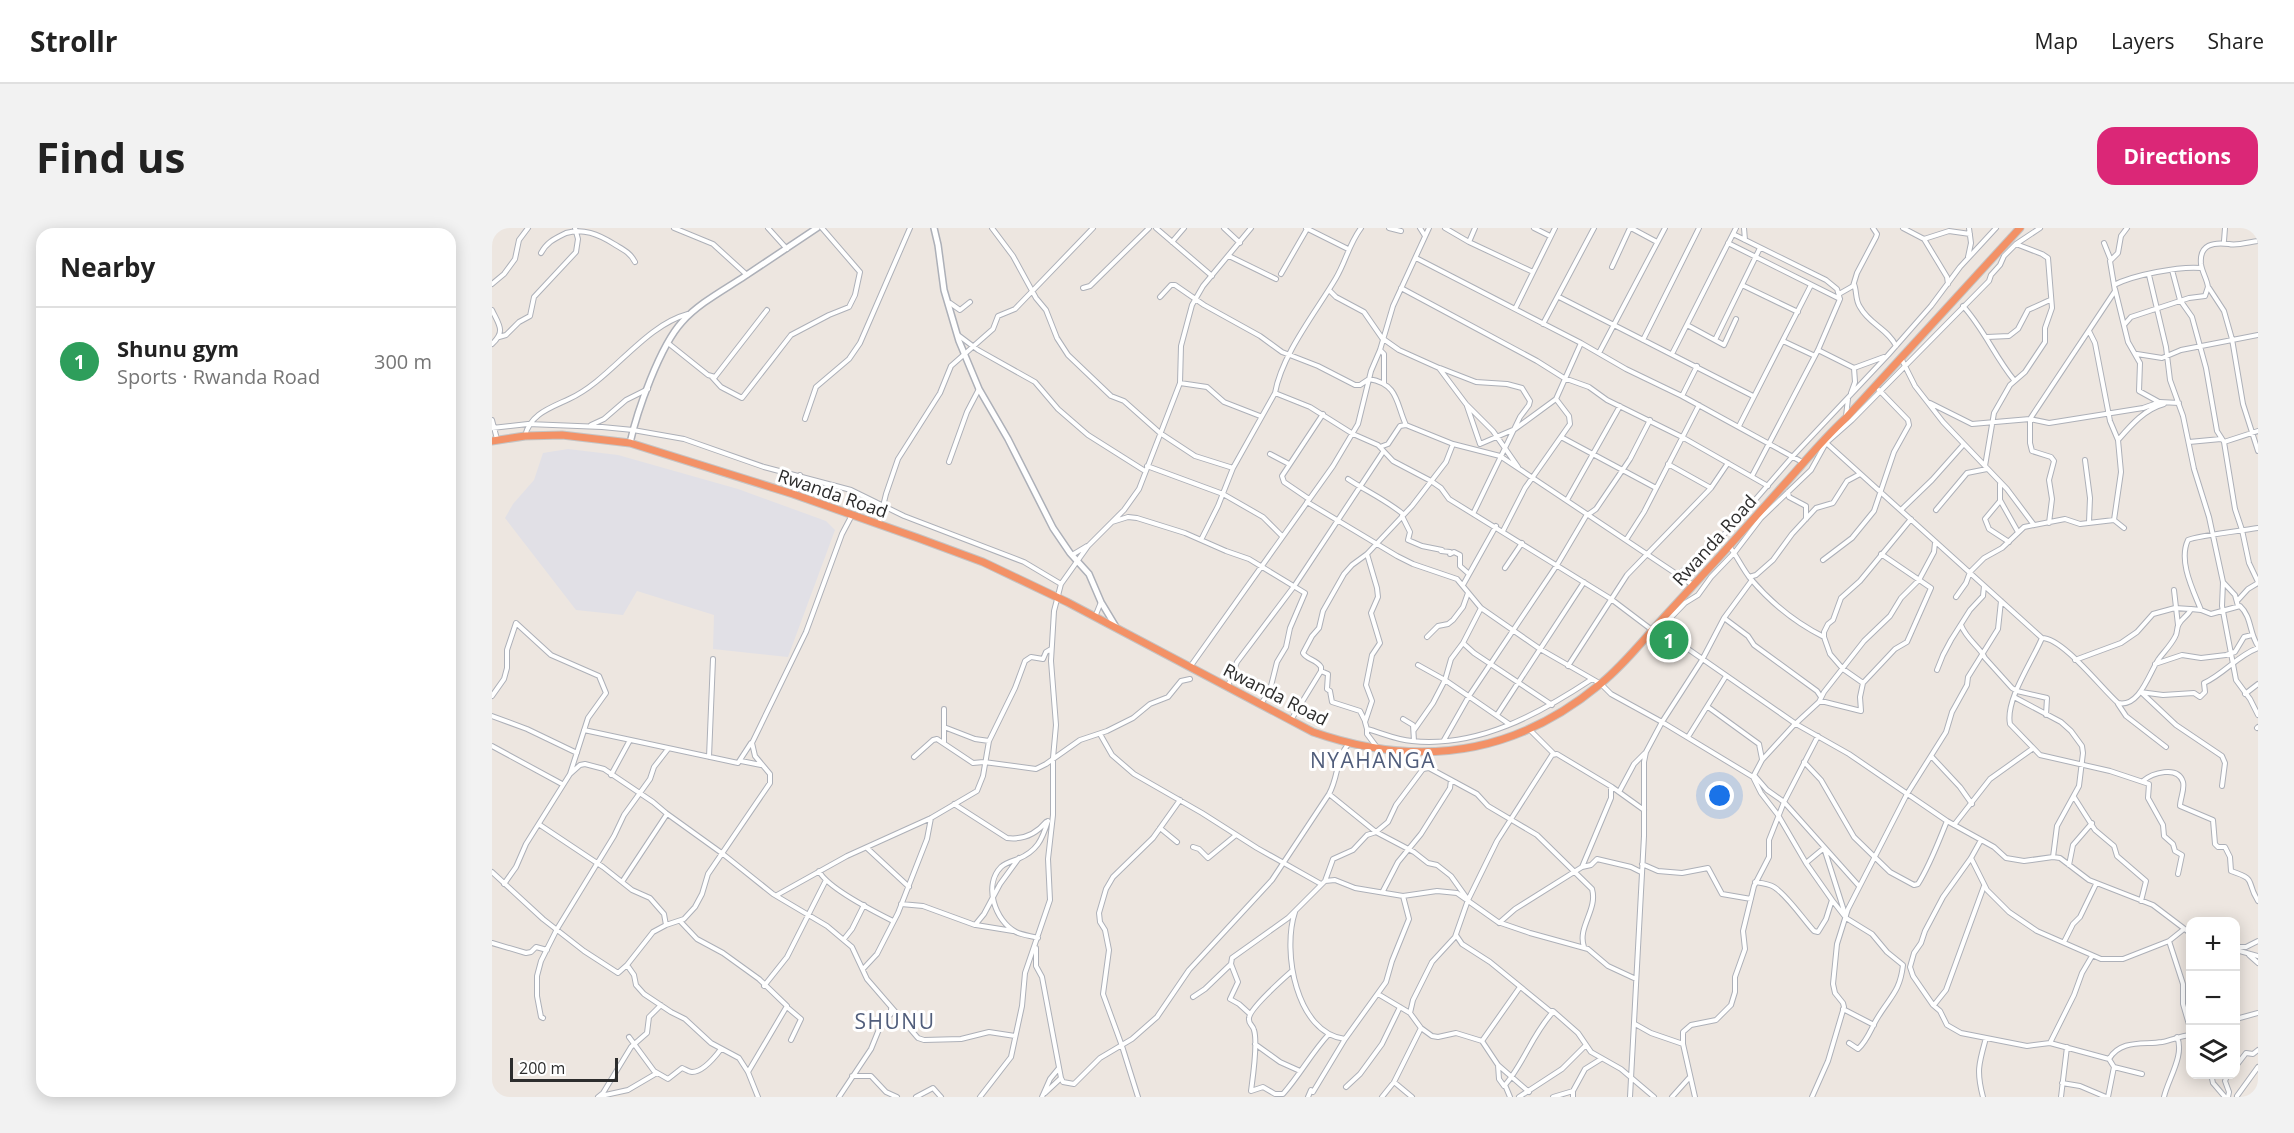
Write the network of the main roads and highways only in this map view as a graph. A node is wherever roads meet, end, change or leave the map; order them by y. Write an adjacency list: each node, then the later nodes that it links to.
1 (2020, 228): 2 (highway, Rwanda Road)
2 (495, 441)

